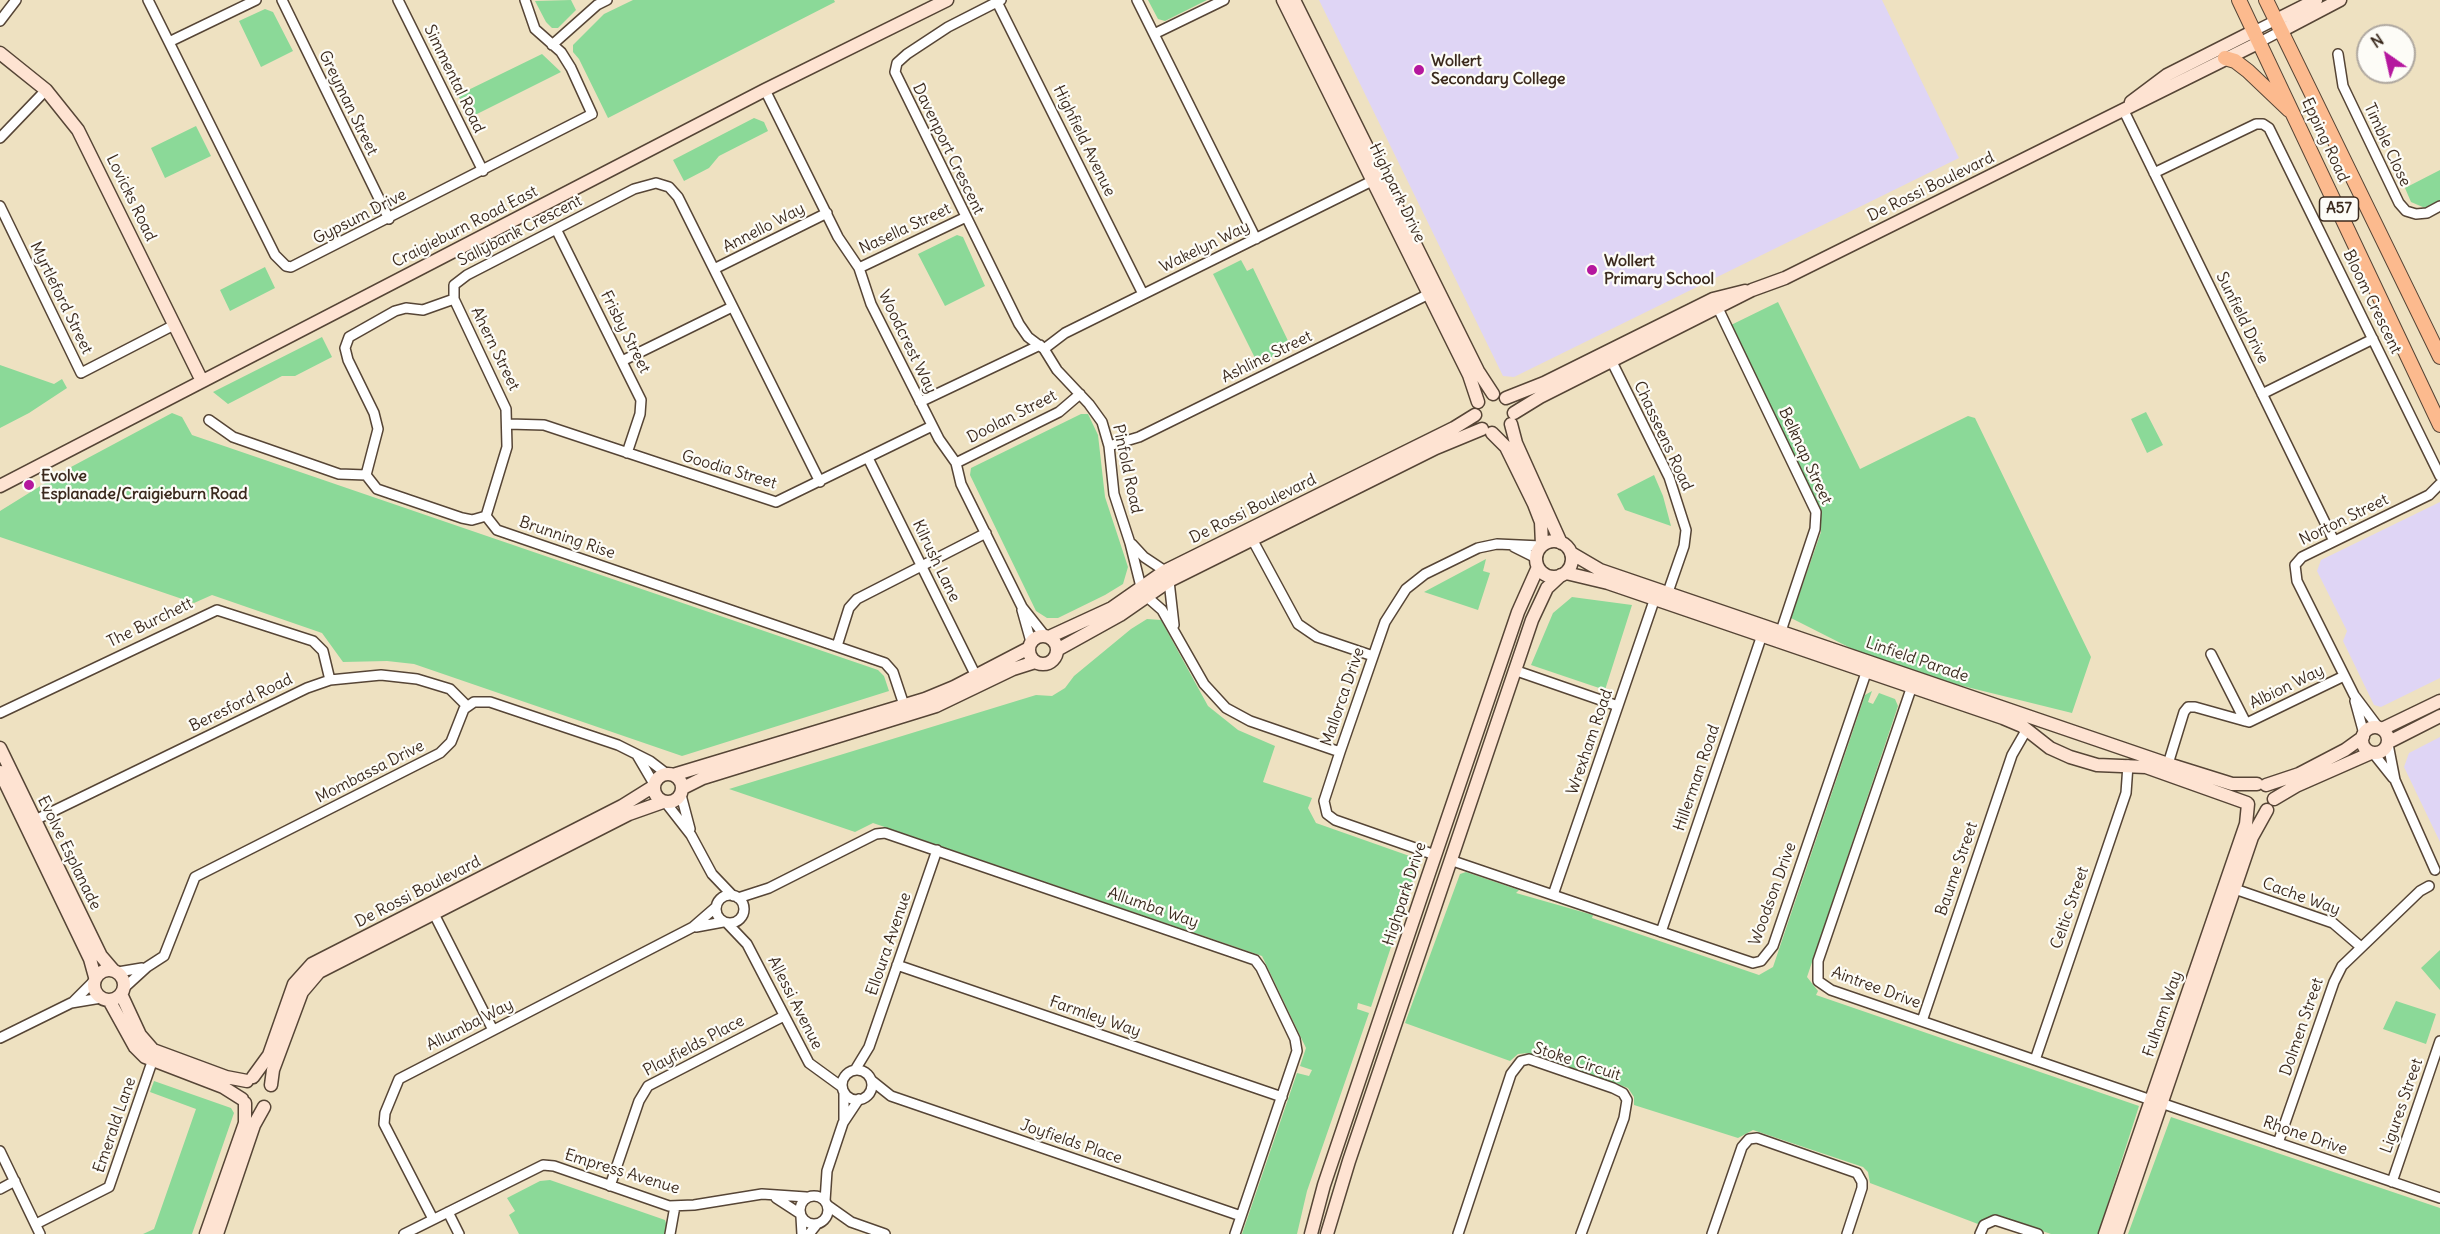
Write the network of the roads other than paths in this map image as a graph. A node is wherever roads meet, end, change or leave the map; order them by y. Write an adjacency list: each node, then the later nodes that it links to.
1 (16, 0): 18 (street)
2 (148, 0): 22 (street, Gypsum Drive)
3 (256, 0): 22 (street)
4 (282, 0): 39 (street, Greyman Street)
5 (398, 0): 32 (street, Simmental Road)
6 (525, 0): 23 (street, Gypsum Drive)
7 (607, 0): 23 (street)
8 (947, 0): 28 (street, Craigieburn Road East)
9 (1137, 0): 20 (street)
10 (1224, 0): 20 (street)
11 (1283, 0): 34 (street, Highpark Drive)
12 (1294, 0): 34 (street, Highpark Drive)
13 (2239, 0): 21 (main road, Epping Road / A57)
14 (2266, 0): 19 (main road, Epping Road)
15 (2316, 0): 19 (street)
16 (2340, 0): 19 (street)
17 (999, 1): 38 (street, Davenport Crescent); 45 (street, Highfield Avenue)
18 (0, 21)
19 (2278, 26): 21 (street); 52 (main road, Epping Road)
20 (1154, 34): 41 (street)
21 (2257, 36): 26 (street, De Rossi Boulevard); 29 (street, De Rossi Boulevard); 30 (main road, Epping Road / A57)
22 (169, 42): 39 (street, Gypsum Drive)
23 (552, 45): 32 (street, Gypsum Drive)
24 (0, 52): 27 (street, Lovicks Road)
25 (2338, 54): 36 (street, Timble Close)
26 (2225, 58): 29 (street, De Rossi Boulevard); 30 (main road)
27 (46, 90): 31 (street); 49 (street, Lovicks Road)
28 (765, 90): 37 (street, Woodcrest Way); 55 (street, Craigieburn Road East)
29 (2123, 109): 33 (street, Sunfield Drive); 47 (street, De Rossi Boulevard)
30 (2295, 116): 65 (main road, Epping Road / A57)
31 (0, 138)
32 (483, 171): 39 (street, Gypsum Drive)
33 (2154, 173): 50 (street, Bloom Crescent); 58 (street, Sunfield Drive)
34 (1377, 178): 41 (street, Wakelyn Way); 44 (street, Highpark Drive)
35 (0, 206): 49 (street, Myrtleford Street)
36 (2440, 206)
37 (826, 213): 42 (street, Woodcrest Way); 43 (street, Annello Way)
38 (964, 218): 42 (street, Nasella Street); 51 (street, Davenport Crescent)
39 (389, 219)
40 (556, 229): 43 (street, Sallybank Crescent); 46 (street, Sallybank Crescent); 53 (street, Frisby Street)
41 (1256, 239): 45 (street, Wakelyn Way)
42 (859, 268): 60 (street, Woodcrest Way)
43 (714, 269): 48 (street)
44 (1433, 292): 57 (street, Highpark Drive); 61 (street, Highpark Drive); 68 (street, Ashline Street)
45 (1143, 294): 51 (street, Wakelyn Way)
46 (454, 299): 64 (street, Ahern Street); 72 (street)
47 (1716, 304): 54 (street, De Rossi Boulevard); 59 (street, De Rossi Boulevard); 94 (street, Belknap Street)
48 (732, 307): 53 (street); 73 (street)
49 (174, 325): 55 (street, Lovicks Road)
50 (2373, 339): 58 (street); 74 (street, Bloom Crescent)
51 (1042, 347): 56 (street, Pinfold Road); 60 (street, Wakelyn Way)
52 (2440, 357)
53 (622, 361): 69 (street, Frisby Street)
54 (1612, 362): 62 (street, De Rossi Boulevard); 90 (street, Chasseens Road)
55 (202, 381): 75 (street, Craigieburn Road East)
56 (1080, 394): 68 (street, Pinfold Road); 71 (street, Doolan Street)
57 (1493, 394): 59 (street); 61 (street)
58 (2262, 394): 79 (street, Sunfield Drive)
59 (1506, 398): 62 (street)
60 (920, 402): 66 (street, Woodcrest Way)
61 (1476, 409): 67 (street); 88 (street, De Rossi Boulevard)
62 (1512, 418): 67 (street); 81 (street)
63 (209, 420): 72 (street)
64 (508, 424): 69 (street, Goodia Street); 76 (street, Ahern Street)
65 (2440, 425)
66 (932, 426): 70 (street, Goodia Street); 71 (street, Woodcrest Way)
67 (1487, 431): 78 (street, De Rossi Boulevard); 83 (street)
68 (1109, 446): 80 (street, Pinfold Road)
69 (627, 453): 73 (street, Goodia Street)
70 (868, 458): 73 (street, Goodia Street); 86 (street, Kilrush Lane)
71 (956, 463): 77 (street, Woodcrest Way)
72 (366, 475): 76 (street)
73 (820, 482)
74 (2440, 482): 79 (street, Norton Street)
75 (0, 486)
76 (486, 516): 98 (street, Brunning Rise)
77 (986, 533): 86 (street); 92 (street, Woodcrest Way)
78 (1252, 539): 88 (street, De Rossi Boulevard); 101 (street)
79 (2334, 541): 106 (street, Norton Street)
80 (1131, 543): 88 (street, Pinfold Road); 89 (street, Pinfold Road)
81 (1561, 543): 83 (street); 84 (street)
82 (1506, 544): 83 (street, Mallorca Drive); 85 (street); 101 (street, Mallorca Drive)
83 (1542, 546): 85 (street)
84 (1571, 554): 87 (street); 90 (street, Linfield Parade)
85 (1537, 563): 87 (street); 139 (street, Highpark Drive)
86 (921, 565): 98 (street); 105 (street, Kilrush Lane)
87 (1563, 574): 91 (street, Linfield Parade); 104 (street, Highpark Drive)
88 (1167, 576): 89 (street, De Rossi Boulevard); 93 (street)
89 (1143, 591): 93 (street); 96 (street, De Rossi Boulevard); 99 (street, De Rossi Boulevard)
90 (1668, 592): 94 (street, Linfield Parade)
91 (1655, 598): 95 (street, Linfield Parade); 113 (street, Wrexham Road)
92 (1022, 607): 96 (street, Woodcrest Way); 97 (street, Woodcrest Way)
93 (1176, 630): 122 (street)
94 (1780, 631): 103 (street, Linfield Parade)
95 (1762, 635): 103 (street, Linfield Parade); 153 (street, Hillerman Road)
96 (1047, 636): 97 (street); 99 (street)
97 (1030, 645): 102 (street); 105 (street)
98 (837, 646): 111 (street, Brunning Rise)
99 (1057, 650): 102 (street)
100 (2211, 654): 116 (street, Albion Way)
101 (1373, 656): 122 (street, Mallorca Drive)
102 (1035, 662): 132 (street)
103 (1868, 666): 108 (street, Linfield Parade); 125 (street, Linfield Parade); 153 (street, Woodson Drive)
104 (1514, 670): 113 (street); 140 (street, Highpark Drive)
105 (976, 676): 111 (street)
106 (2344, 676): 109 (street, Norton Street); 116 (street, Albion Way)
107 (330, 680): 112 (street, Beresford Road); 114 (street, The Burchett); 136 (street, Beresford Road)
108 (1912, 686): 118 (street, Linfield Parade); 164 (street, Aintree Drive)
109 (2354, 695): 117 (street, Norton Street); 119 (street, Norton Street)
110 (2440, 701): 117 (street)
111 (904, 705): 128 (street)
112 (467, 706): 124 (street); 157 (street, Mombassa Drive)
113 (1618, 706): 146 (street, Wrexham Road)
114 (0, 713)
115 (2440, 716): 120 (street)
116 (2245, 721): 125 (street)
117 (2380, 728): 119 (street); 120 (street)
118 (2027, 729): 126 (street, Linfield Parade); 164 (street, Baume Street)
119 (2363, 735): 123 (street); 130 (street, Linfield Parade)
120 (2388, 743): 123 (street); 129 (street)
121 (0, 748): 136 (street, Evolve Esplanade)
122 (1340, 752): 139 (street, Mallorca Drive)
123 (2372, 753): 129 (street); 135 (street)
124 (638, 756): 128 (street); 131 (street)
125 (2168, 764): 130 (street, Linfield Parade)
126 (2128, 765): 134 (street, Linfield Parade); 169 (street, Celtic Street)
127 (0, 772): 136 (street, Evolve Esplanade)
128 (670, 774): 131 (street); 132 (street)
129 (2395, 780): 141 (street)
130 (2262, 784): 134 (street); 135 (street)
131 (654, 785): 133 (street); 174 (street, De Rossi Boulevard)
132 (682, 792): 133 (street); 137 (street)
133 (664, 803): 137 (street); 150 (street, De Rossi Boulevard)
134 (2248, 803): 135 (street); 144 (street, Fulham Way)
135 (2270, 804): 144 (street, Fulham Way)
136 (30, 822): 158 (street, Evolve Esplanade); 159 (street, Evolve Esplanade)
137 (691, 834): 142 (street)
138 (937, 850): 145 (street, Allumba Way); 156 (street, Elloura Avenue); 178 (street, Allumba Way)
139 (1435, 855): 213 (street, Highpark Drive)
140 (1450, 860): 146 (street, Woodson Drive); 214 (street, Highpark Drive)
141 (2435, 870)
142 (712, 874): 147 (street); 148 (street)
143 (2429, 886): 155 (street, Dolmen Street)
144 (2229, 887): 155 (street, Cache Way); 181 (street, Fulham Way)
145 (769, 888): 147 (street, Allumba Way); 149 (street, Allumba Way)
146 (1553, 895): 153 (street, Woodson Drive)
147 (736, 897): 148 (street); 149 (street)
148 (717, 904): 151 (street); 152 (street, Allumba Way)
149 (743, 912): 151 (street); 154 (street, Allessi Avenue)
150 (434, 914): 165 (street); 175 (street, De Rossi Boulevard)
151 (725, 922): 152 (street, Allumba Way); 154 (street, Allessi Avenue)
152 (693, 927): 165 (street, Allumba Way)
153 (1661, 932)
154 (747, 944): 163 (street, Allessi Avenue)
155 (2361, 947): 184 (street, Dolmen Street)
156 (897, 965): 168 (street, Elloura Avenue); 178 (street, Farmley Way)
157 (147, 967): 158 (street); 160 (street, Mombassa Drive)
158 (116, 971): 159 (street); 160 (street)
159 (94, 979): 161 (street); 162 (street)
160 (123, 991): 161 (street); 174 (street)
161 (105, 999): 162 (street); 170 (street)
162 (71, 1003): 166 (street)
163 (784, 1016): 171 (street, Allessi Avenue); 189 (street, Playfields Place)
164 (1922, 1021): 169 (street, Aintree Drive)
165 (493, 1030): 199 (street, Allumba Way)
166 (0, 1038)
167 (2440, 1041): 188 (street, Ligures Street)
168 (869, 1047): 172 (street, Elloura Avenue); 173 (street, Elloura Avenue)
169 (2035, 1060): 181 (street, Aintree Drive)
170 (152, 1062): 180 (street); 202 (street, Emerald Lane)
171 (820, 1071): 172 (street, Allessi Avenue); 176 (street, Allessi Avenue)
172 (852, 1071): 173 (street); 176 (street)
173 (870, 1078): 177 (street, Joyfields Place); 179 (street)
174 (250, 1079): 175 (street); 180 (street)
175 (271, 1085): 182 (street)
176 (843, 1090): 179 (street); 183 (street)
177 (891, 1096): 179 (street, Joyfields Place); 198 (street, Joyfields Place)
178 (1282, 1097): 198 (street, Allumba Way)
179 (862, 1098): 183 (street)
180 (244, 1101): 182 (street); 204 (street)
181 (2156, 1101): 184 (street, Rhone Drive); 221 (street, Fulham Way); 222 (street, Fulham Way)
182 (264, 1107): 205 (street)
183 (843, 1123): 186 (street)
184 (2278, 1143): 188 (street, Rhone Drive)
185 (0, 1151): 187 (street)
186 (827, 1171): 192 (street); 194 (street)
187 (15, 1181): 190 (street); 202 (street)
188 (2392, 1182): 193 (street, Rhone Drive)
189 (610, 1186): 195 (street, Empress Avenue); 196 (street, Empress Avenue)
190 (0, 1189)
191 (773, 1196): 192 (street, Empress Avenue); 195 (street, Empress Avenue); 197 (street)
192 (809, 1196): 194 (street); 197 (street)
193 (2440, 1198)
194 (826, 1203): 200 (street); 201 (street)
195 (675, 1206): 208 (street)
196 (448, 1212): 199 (street, Empress Avenue); 207 (street)
197 (800, 1215): 201 (street); 209 (street)
198 (1241, 1216): 212 (street, Allumba Way)
199 (433, 1220): 206 (street, Empress Avenue)
200 (851, 1222): 201 (street); 211 (street)
201 (819, 1223): 210 (street)
202 (36, 1224): 203 (street)
203 (40, 1234)
204 (206, 1234)
205 (217, 1234)
206 (404, 1234)
207 (459, 1234)
208 (670, 1234)
209 (802, 1234)
210 (809, 1234)
211 (885, 1234)
212 (1235, 1234)
213 (1311, 1234)
214 (1327, 1234)
215 (1458, 1234): 216 (street, Stoke Circuit)
216 (1581, 1234)
217 (1713, 1234): 218 (street)
218 (1847, 1234)
219 (1980, 1234): 220 (street)
220 (2038, 1234)
221 (2105, 1234)
222 (2117, 1234)

